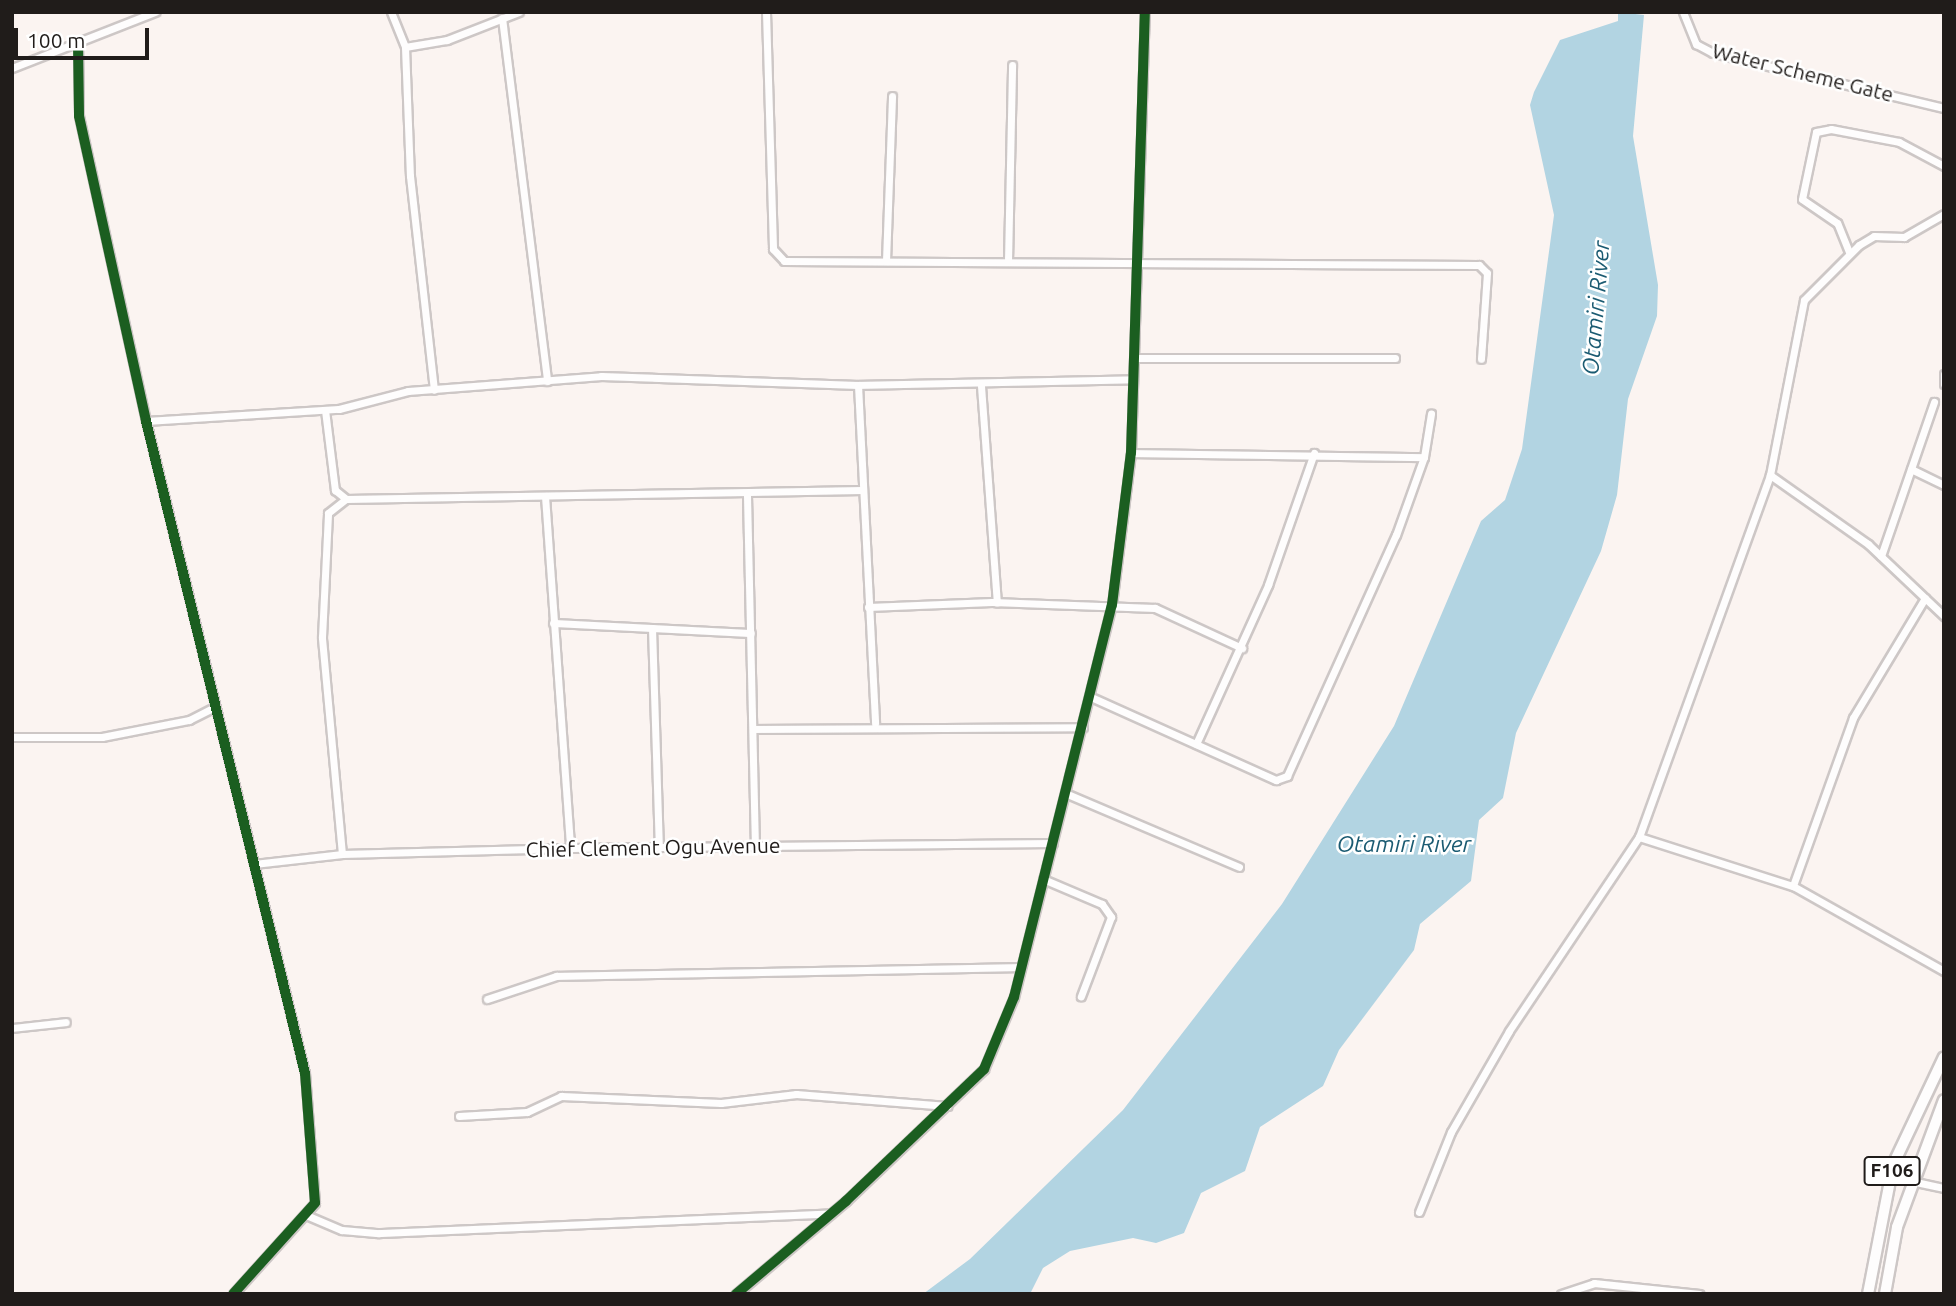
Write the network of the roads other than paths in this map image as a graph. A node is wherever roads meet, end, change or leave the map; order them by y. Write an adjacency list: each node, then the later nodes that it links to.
1 (155, 12): 8 (street)
2 (391, 12): 9 (street)
3 (519, 12): 7 (street)
4 (766, 12): 17 (street)
5 (1145, 12): 19 (street)
6 (1683, 12): 13 (street, Water Scheme Gate)
7 (502, 18): 9 (street); 25 (street)
8 (78, 42): 11 (street); 33 (street)
9 (405, 47): 29 (street)
10 (1012, 65): 18 (street)
11 (12, 68)
12 (891, 96): 17 (street)
13 (1944, 108)
14 (1944, 166): 16 (street)
15 (1944, 214): 16 (street)
16 (1849, 251): 38 (street)
17 (886, 261): 18 (street)
18 (1008, 261): 19 (street)
19 (1138, 262): 20 (street); 22 (street)
20 (1134, 358): 21 (street); 24 (street)
21 (1395, 358)
22 (1481, 359)
23 (1944, 374): 26 (street)
24 (1133, 379): 28 (street); 34 (street)
25 (547, 381): 27 (street); 29 (street)
26 (1944, 384)
27 (858, 385): 28 (street); 40 (street)
28 (981, 386): 46 (street)
29 (434, 390): 31 (street)
30 (1934, 402): 37 (street)
31 (325, 410): 33 (street); 43 (street)
32 (1431, 414): 36 (street)
33 (146, 421): 55 (street)
34 (1130, 453): 35 (street); 47 (street)
35 (1314, 453): 36 (street); 53 (street)
36 (1424, 457): 60 (street)
37 (1911, 469): 39 (street); 44 (street)
38 (1770, 475): 44 (street); 62 (street)
39 (1944, 485)
40 (863, 490): 42 (street); 48 (street)
41 (545, 496): 42 (street); 43 (street); 50 (street)
42 (747, 496): 52 (street)
43 (345, 499): 67 (street)
44 (1881, 556): 45 (street)
45 (1925, 598): 49 (street); 71 (street)
46 (997, 602): 47 (street); 48 (street)
47 (1112, 605): 53 (street); 54 (street)
48 (868, 607): 56 (street)
49 (1944, 616)
50 (553, 624): 51 (street); 66 (street)
51 (652, 628): 52 (street); 65 (street)
52 (751, 633): 58 (street)
53 (1242, 648): 60 (street)
54 (1091, 697): 57 (street); 60 (street)
55 (214, 707): 59 (street); 68 (street)
56 (875, 724): 57 (street); 58 (street)
57 (1083, 726): 61 (street)
58 (753, 729): 64 (street)
59 (12, 737)
60 (1196, 744)
61 (1065, 793): 63 (street); 69 (street)
62 (1639, 837): 71 (street); 84 (street)
63 (1053, 843): 64 (street, Chief Clement Ogu Avenue); 70 (street)
64 (755, 845): 65 (street, Chief Clement Ogu Avenue)
65 (659, 847): 66 (street, Chief Clement Ogu Avenue)
66 (569, 848): 67 (street, Chief Clement Ogu Avenue)
67 (342, 854): 68 (street, Chief Clement Ogu Avenue)
68 (254, 864): 86 (street)
69 (1239, 867)
70 (1043, 879): 72 (street); 74 (street)
71 (1793, 886): 73 (street)
72 (1020, 967): 75 (street); 80 (street)
73 (1944, 971)
74 (1081, 996)
75 (488, 999)
76 (65, 1022): 77 (street)
77 (12, 1028)
78 (1944, 1057): 91 (main road, F106)
79 (1944, 1100): 82 (main road, F106)
80 (948, 1106): 81 (street); 85 (street)
81 (459, 1116)
82 (1911, 1181): 83 (street); 92 (main road, F106)
83 (1944, 1188)
84 (1419, 1212)
85 (832, 1213): 86 (street); 88 (street)
86 (306, 1215): 87 (street)
87 (233, 1294)
88 (737, 1294)
89 (1561, 1294): 90 (street)
90 (1699, 1294)
91 (1868, 1294)
92 (1885, 1294)

